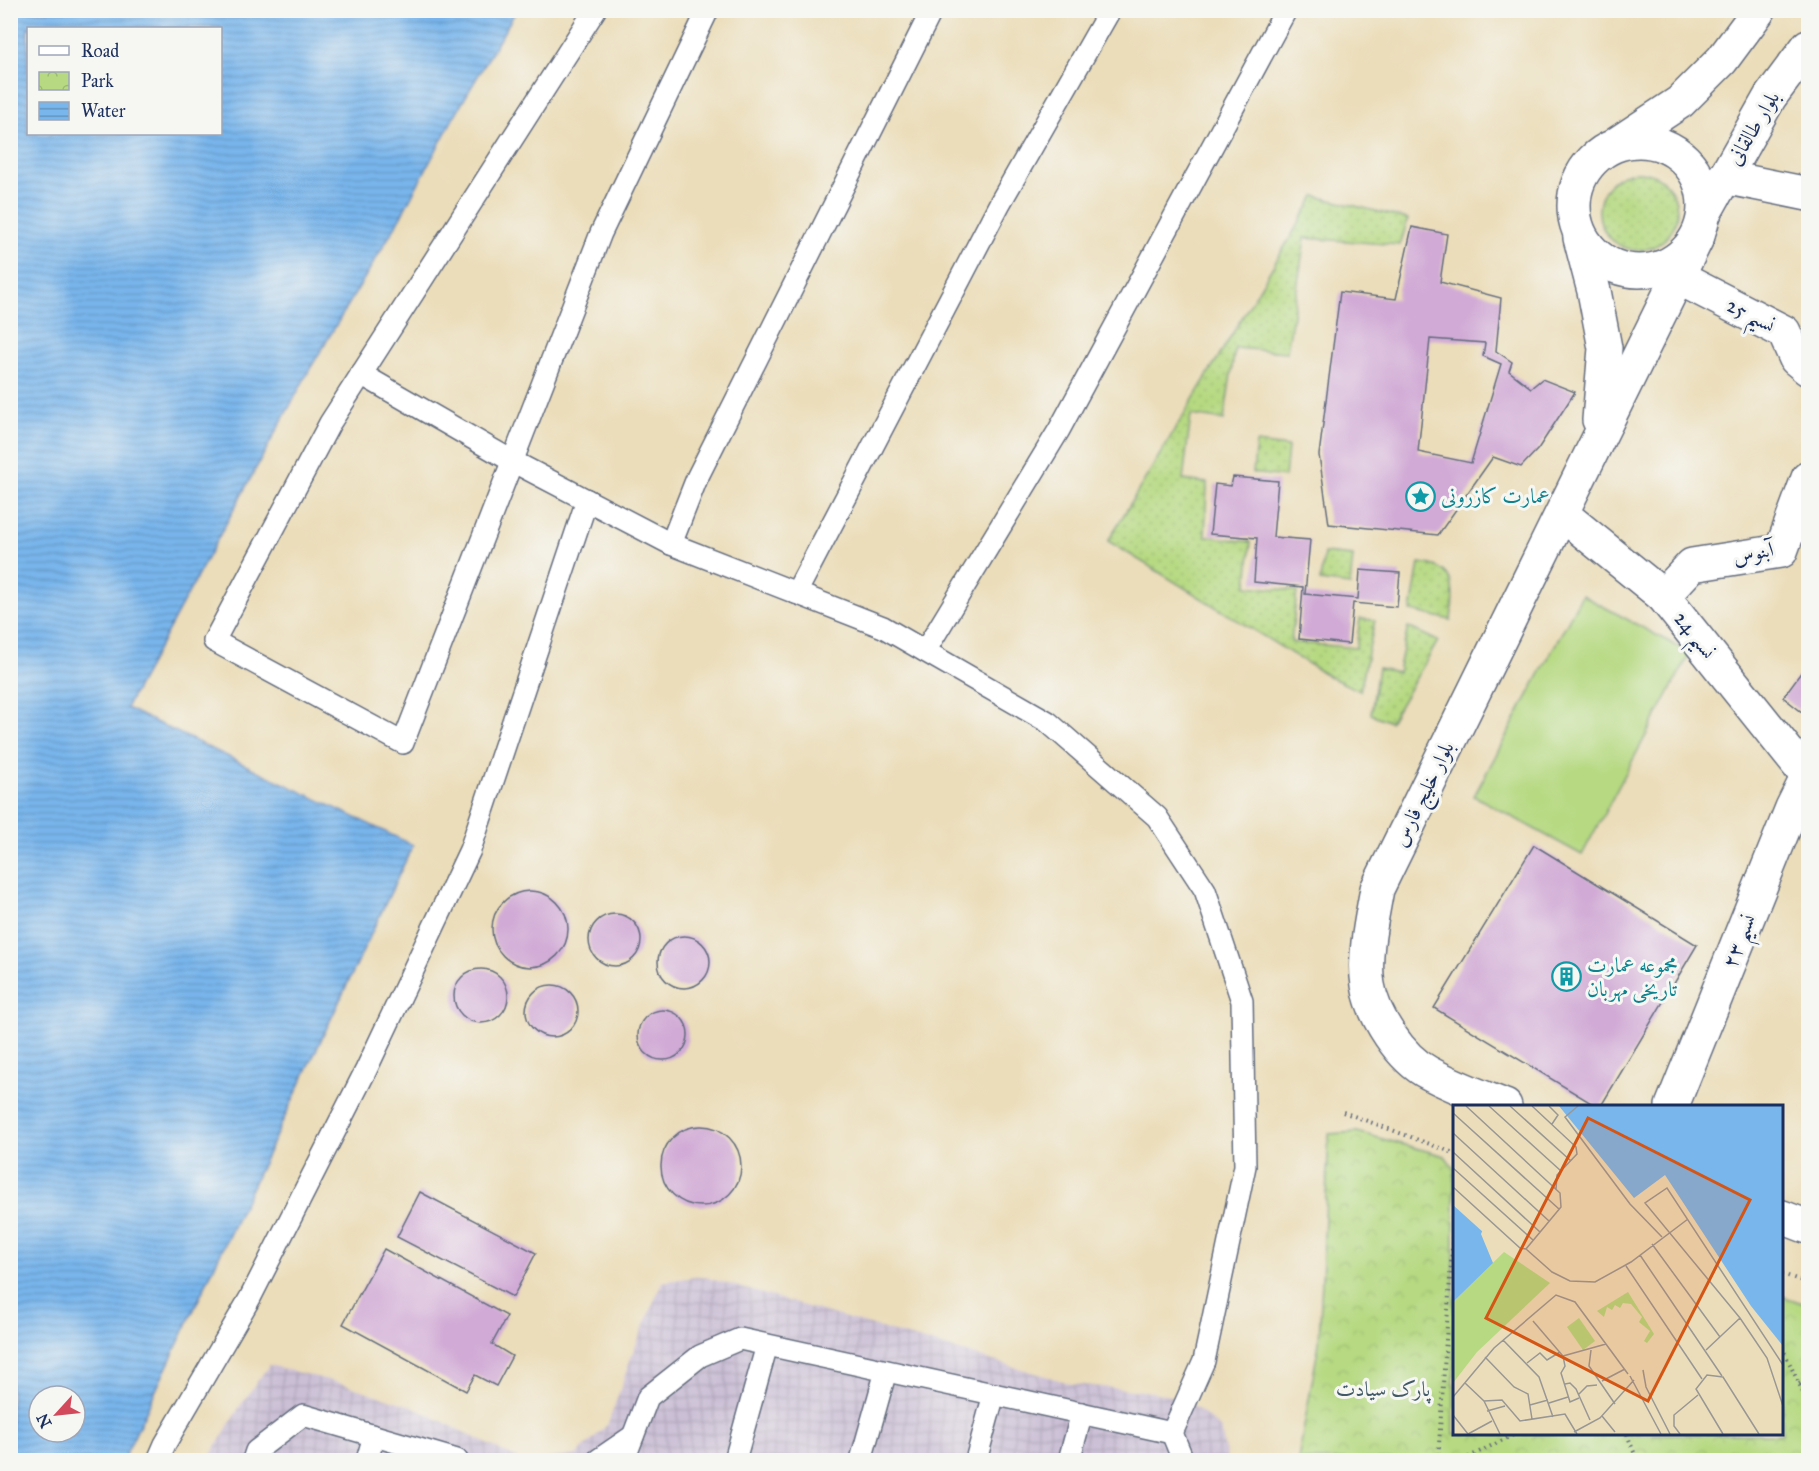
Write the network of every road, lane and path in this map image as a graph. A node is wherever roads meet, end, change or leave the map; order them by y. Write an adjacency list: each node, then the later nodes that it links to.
1 (595, 10): 15 (lane)
2 (708, 10): 17 (lane)
3 (932, 10): 21 (lane)
4 (1110, 10): 22 (lane)
5 (1286, 10): 24 (lane)
6 (1759, 10): 8 (main road)
7 (1809, 46): 9 (main road, بلوار طالقانی)
8 (1617, 144): 11 (main road); 12 (main road)
9 (1724, 177): 10 (main road); 11 (main road, بلوار طالقانی)
10 (1809, 194)
11 (1701, 225): 12 (main road); 13 (main road, بلوار خلیج فارس)
12 (1578, 232): 16 (main road)
13 (1677, 277): 14 (main road, نسیم 25); 16 (main road, بلوار خلیج فارس)
14 (1809, 369)
15 (361, 375): 17 (lane); 17 (lane)
16 (1598, 440): 20 (main road, بلوار خلیج فارس)
17 (512, 461): 19 (lane)
18 (1809, 478): 23 (main road, آبنوس)
19 (587, 500): 21 (lane); 49 (lane)
20 (1562, 514): 23 (main road, نسیم 24); 27 (main road, بلوار خلیج فارس)
21 (671, 544): 22 (lane)
22 (796, 593): 24 (lane)
23 (1663, 596): 25 (main road, نسیم 24)
24 (925, 651): 44 (lane)
25 (1808, 777): 26 (main road, نسیم ۲۳)
26 (1800, 814): 28 (main road, نسیم ۲۳)
27 (1500, 1105)
28 (1673, 1105)
29 (1343, 1112): 30 (path)
30 (1453, 1152)
31 (1783, 1217): 32 (main road)
32 (1809, 1227)
33 (1453, 1247): 60 (path)
34 (1783, 1274): 35 (path)
35 (1809, 1283)
36 (767, 1345): 38 (lane); 48 (lane); 55 (lane)
37 (1783, 1349): 40 (path)
38 (886, 1371): 41 (lane); 56 (lane)
39 (1809, 1379): 40 (path)
40 (1799, 1384): 42 (path)
41 (994, 1394): 43 (lane); 57 (lane)
42 (1809, 1403)
43 (1082, 1413): 44 (lane); 58 (lane)
44 (1172, 1433): 59 (lane)
45 (1513, 1435): 61 (path)
46 (1627, 1435): 62 (path)
47 (374, 1436): 50 (lane); 51 (lane); 52 (lane)
48 (633, 1436): 53 (lane); 54 (lane)
49 (158, 1461)
50 (253, 1461)
51 (367, 1461)
52 (457, 1461)
53 (598, 1461)
54 (624, 1461)
55 (735, 1461)
56 (861, 1461)
57 (976, 1461)
58 (1070, 1461)
59 (1183, 1461)
60 (1438, 1461)
61 (1463, 1461)
62 (1637, 1461)

